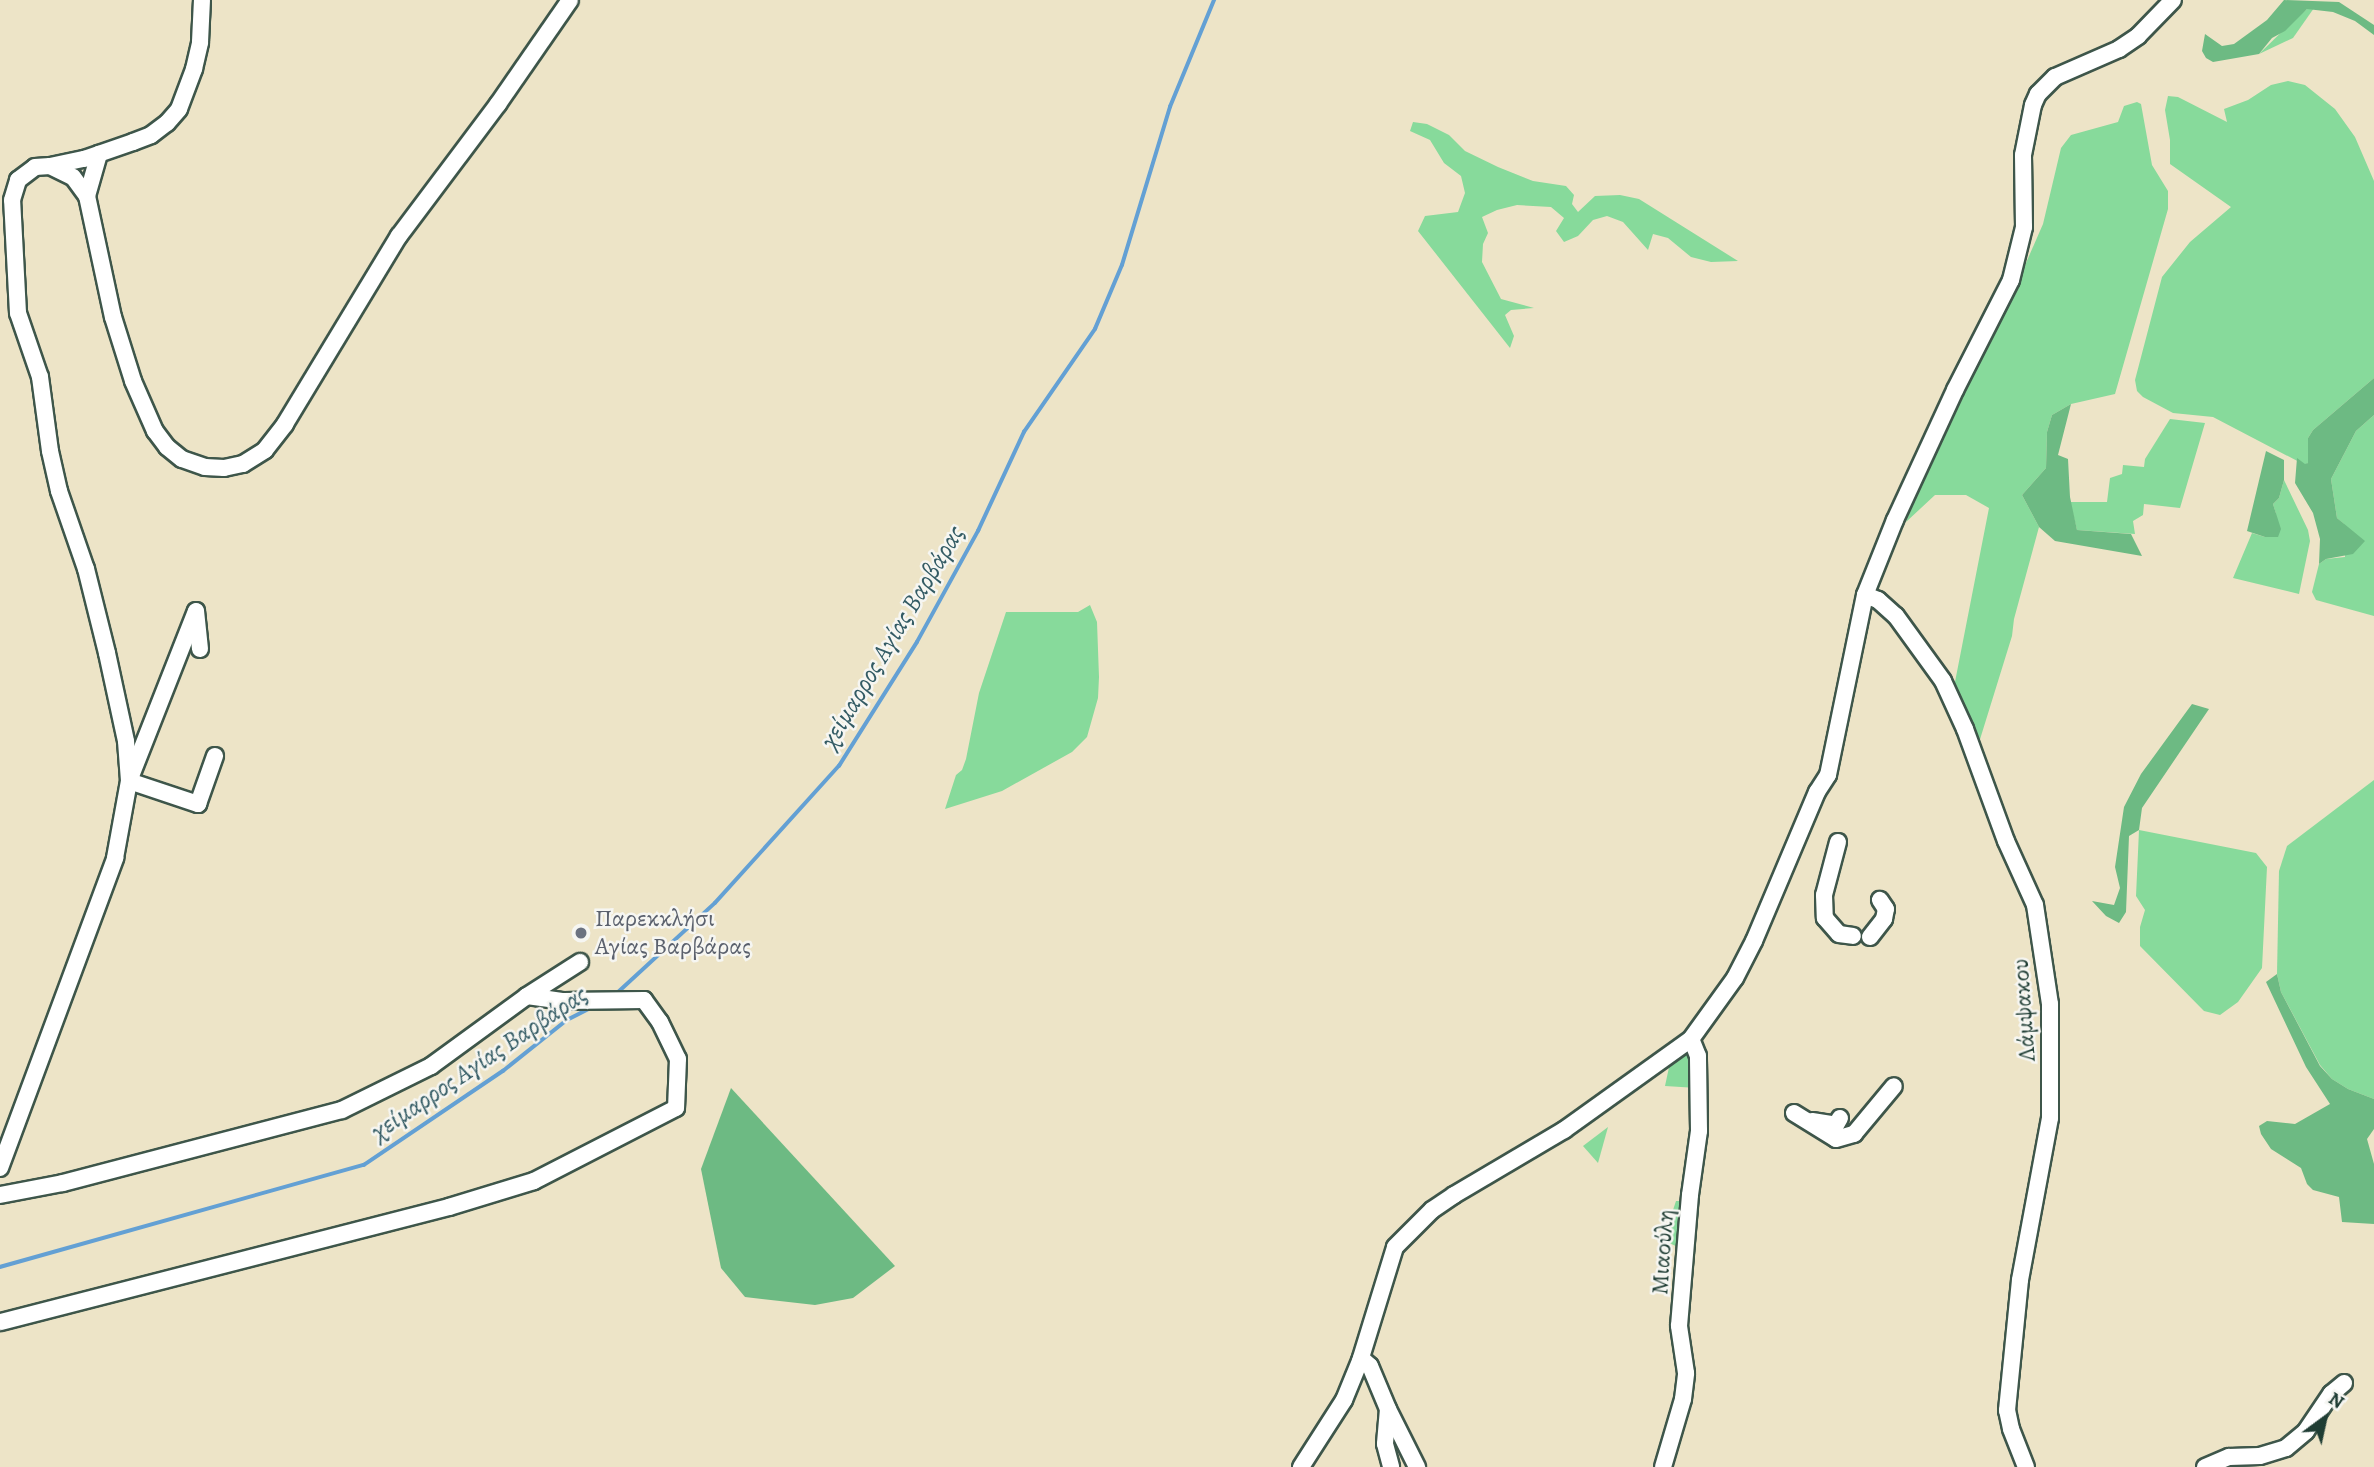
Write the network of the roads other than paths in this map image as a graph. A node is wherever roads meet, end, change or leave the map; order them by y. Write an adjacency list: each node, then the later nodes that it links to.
1 (202, 0): 4 (street)
2 (570, 0): 6 (street)
3 (2173, 0): 7 (street)
4 (99, 154): 5 (street); 6 (street)
5 (50, 166): 6 (street); 10 (street)
6 (87, 196)
7 (1865, 595): 17 (street); 30 (street, Λάμψακου)
8 (200, 649): 10 (street)
9 (215, 756): 10 (street)
10 (129, 780): 20 (street)
11 (1838, 842): 13 (street)
12 (1880, 900): 14 (street)
13 (1853, 936)
14 (1870, 937)
15 (580, 962): 16 (street)
16 (527, 996): 21 (street); 22 (street)
17 (1691, 1039): 23 (street); 29 (street, Μιαούλη)
18 (1894, 1086): 19 (street)
19 (1840, 1118)
20 (0, 1168)
21 (0, 1195)
22 (0, 1322)
23 (1361, 1358): 25 (street); 26 (street)
24 (2344, 1383): 31 (street)
25 (1388, 1409): 27 (street); 28 (street)
26 (1301, 1467)
27 (1391, 1467)
28 (1418, 1467)
29 (1663, 1467)
30 (2026, 1467)
31 (2205, 1467)

